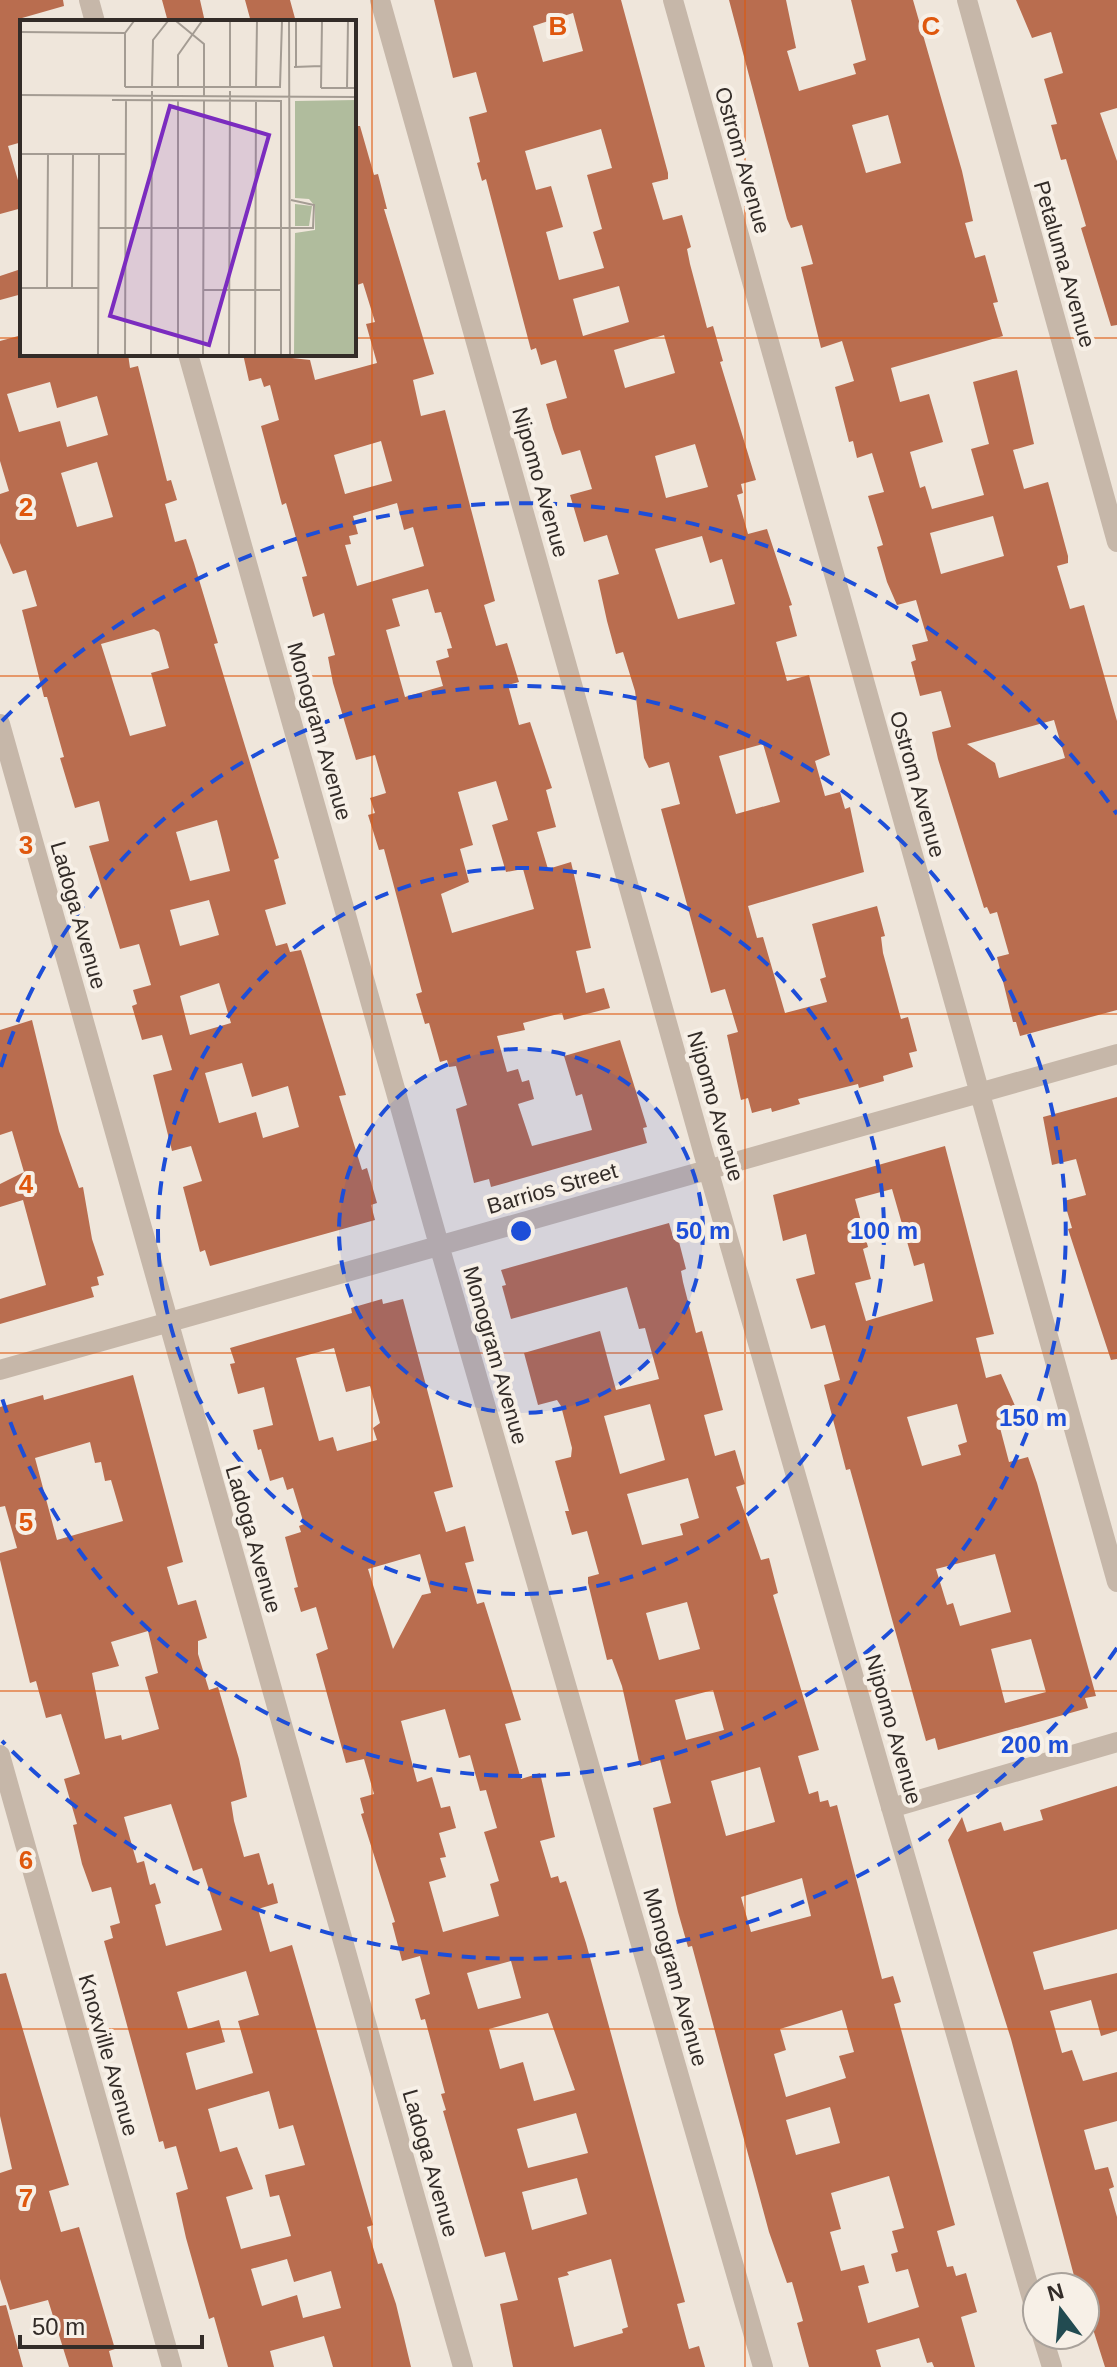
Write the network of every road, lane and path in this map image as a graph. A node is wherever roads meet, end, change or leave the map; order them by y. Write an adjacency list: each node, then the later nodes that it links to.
1 (89, 0): 5 (street)
2 (380, 0): 11 (street, Nipomo Avenue)
3 (673, 0): 10 (street, Ostrom Avenue)
4 (967, 0): 7 (street, Petaluma Avenue)
5 (94, 20)
6 (189, 356): 12 (street, Monogram Avenue)
7 (1117, 542)
8 (0, 724): 13 (street, Ladoga Avenue)
9 (1117, 1054): 10 (street, Barrios Street)
10 (980, 1094): 11 (street, Barrios Street); 15 (street, Ostrom Avenue)
11 (708, 1169): 12 (street, Barrios Street); 18 (street, Nipomo Avenue)
12 (439, 1245): 13 (street, Barrios Street); 22 (street, Monogram Avenue)
13 (168, 1322): 14 (street, Barrios Street); 21 (street, Ladoga Avenue)
14 (0, 1370)
15 (1117, 1582)
16 (1117, 1742): 18 (street)
17 (0, 1755): 20 (street, Knoxville Avenue)
18 (891, 1808): 19 (street, Nipomo Avenue)
19 (1024, 2271)
20 (172, 2367)
21 (463, 2367)
22 (763, 2367)

